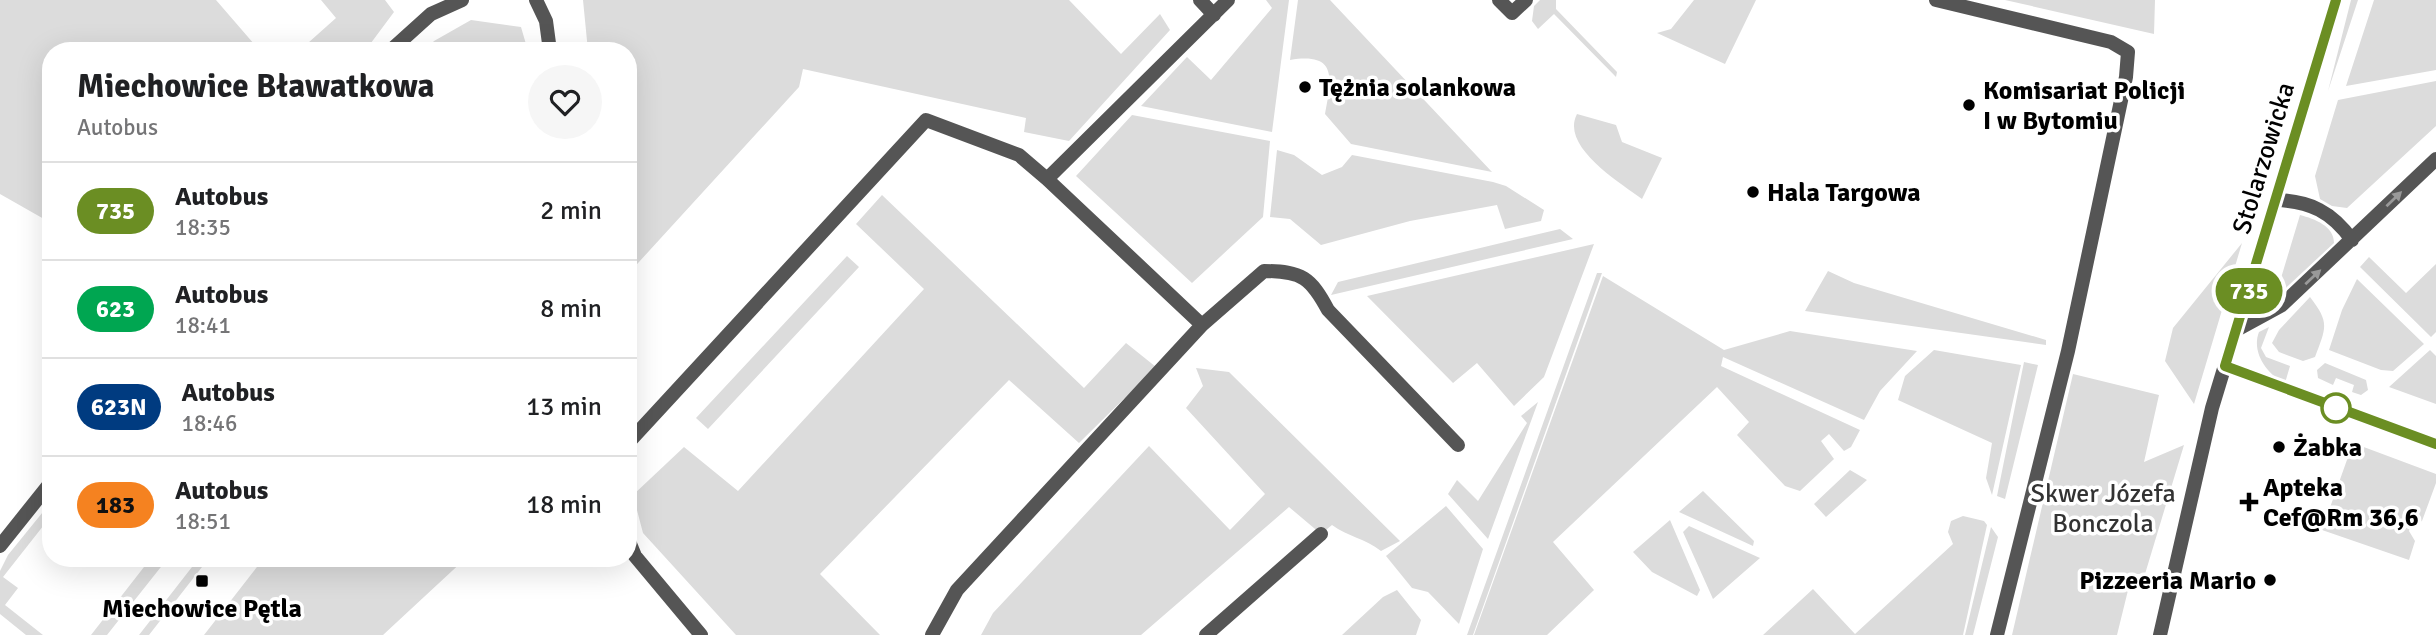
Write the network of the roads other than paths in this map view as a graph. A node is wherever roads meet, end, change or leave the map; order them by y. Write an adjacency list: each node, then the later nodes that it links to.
1 (462, 0): 10 (street)
2 (536, 0): 11 (street)
3 (1200, 0): 9 (street)
4 (1228, 0): 9 (street)
5 (1499, 0): 6 (street)
6 (1526, 0)
7 (1936, 0): 29 (street)
8 (2336, 0): 14 (street, Stolarzowicka)
9 (1214, 15): 13 (street)
10 (400, 42)
11 (549, 42)
12 (2436, 159): 15 (street, one-way to 12)
13 (1048, 178): 16 (street); 19 (street)
14 (2276, 200): 15 (street); 17 (street, Stolarzowicka)
15 (2352, 240): 17 (street, one-way to 15)
16 (1202, 325): 21 (street); 27 (street)
17 (2238, 329): 18 (street, Stolarzowicka)
18 (2225, 366): 20 (street); 30 (street, Stolarzowicka)
19 (637, 433)
20 (2436, 444)
21 (1458, 445)
22 (42, 493): 24 (street)
23 (1321, 534): 28 (street)
24 (0, 546)
25 (637, 558): 26 (street)
26 (701, 635)
27 (932, 635)
28 (1206, 635)
29 (1997, 635)
30 (2160, 635)

